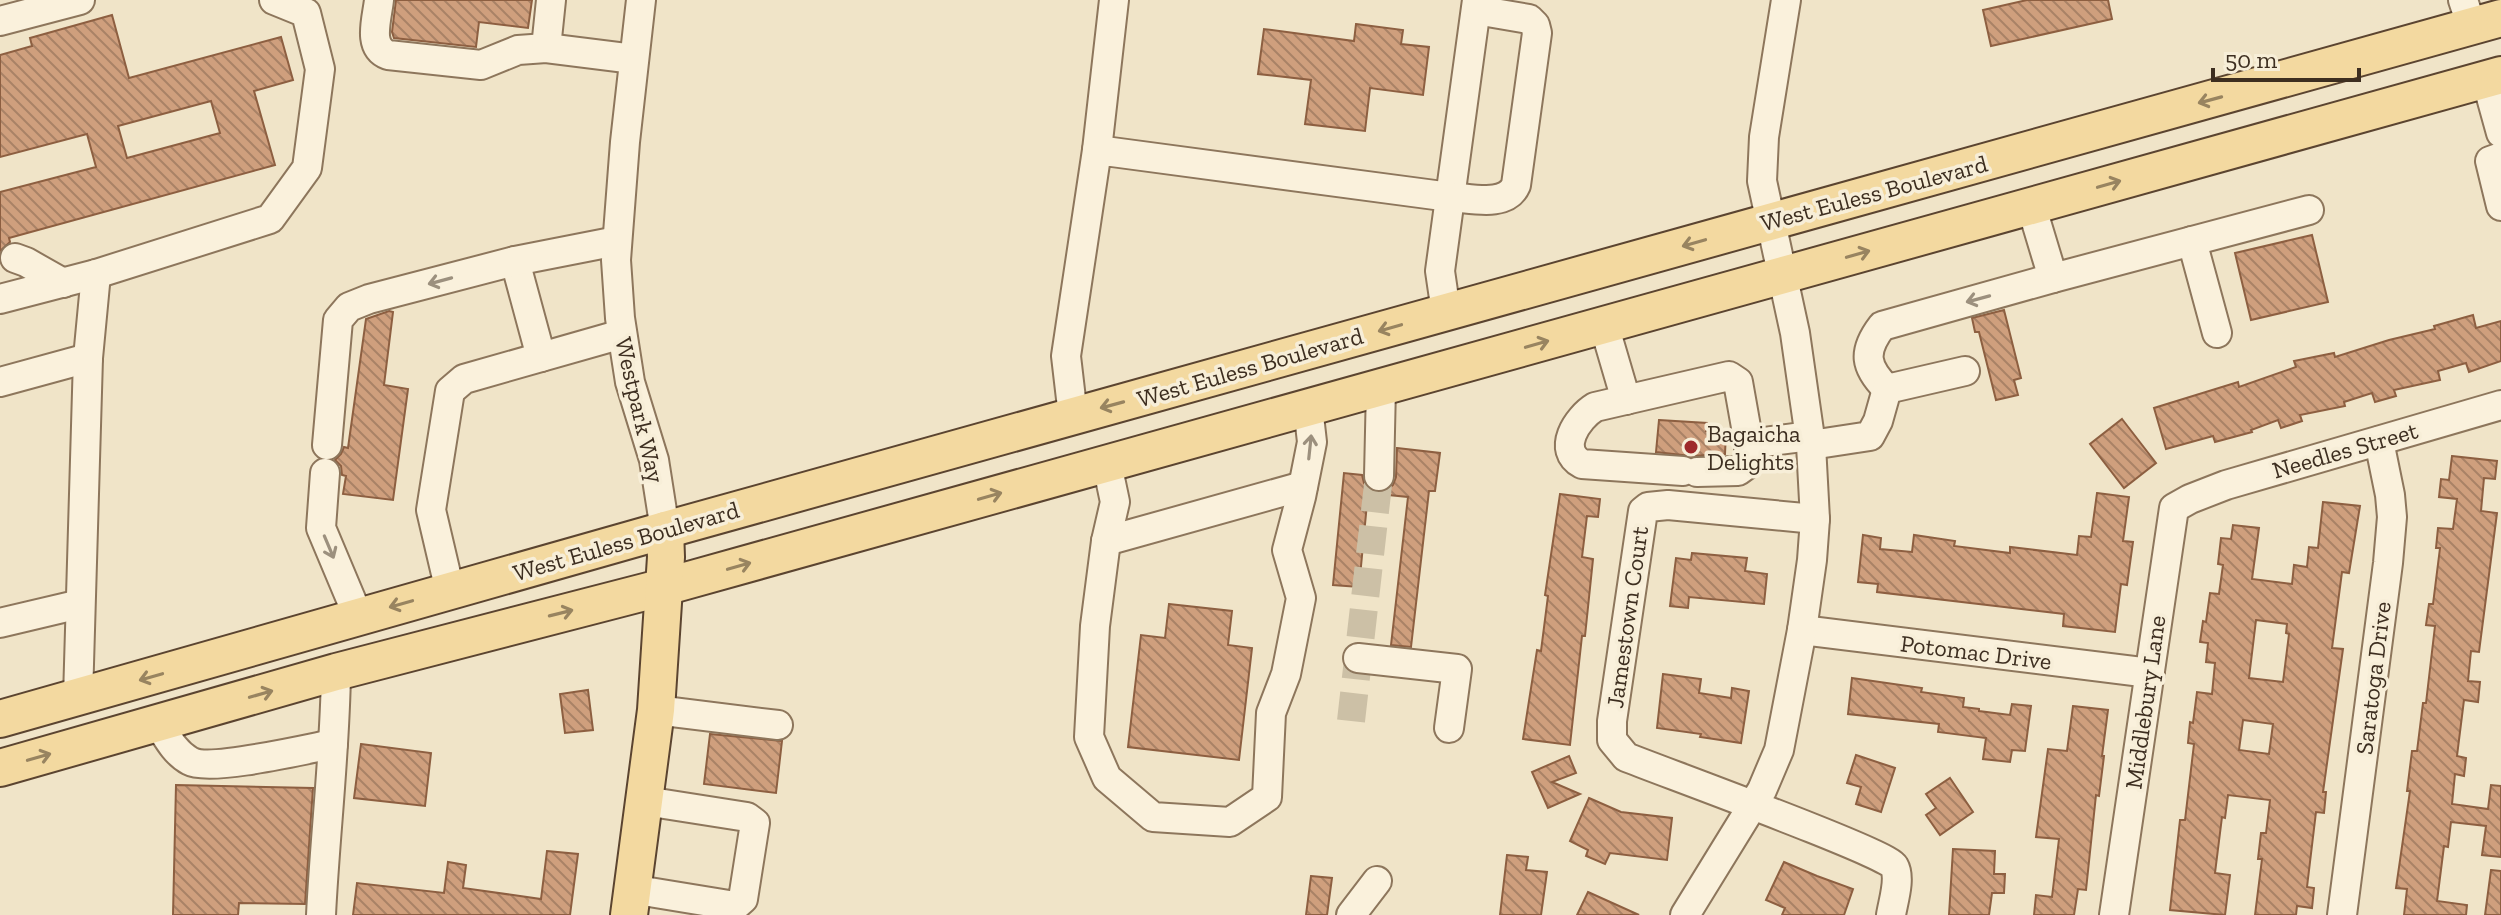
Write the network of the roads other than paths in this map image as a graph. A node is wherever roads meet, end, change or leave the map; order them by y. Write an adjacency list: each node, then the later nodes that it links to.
1 (80, 0): 10 (street)
2 (274, 0): 26 (street)
3 (379, 0): 11 (street)
4 (551, 0): 11 (street)
5 (641, 0): 12 (street, Westpark Way)
6 (1114, 0): 15 (street)
7 (1786, 0): 21 (street)
8 (1477, 5): 17 (street); 17 (street)
9 (2479, 15): 13 (main road); 21 (main road, West Euless Boulevard, one-way to 21)
10 (0, 21)
11 (546, 48): 12 (street)
12 (634, 59): 22 (street, Westpark Way)
13 (2494, 77): 14 (street); 19 (main road, one-way to 13)
14 (2501, 133)
15 (1097, 150): 17 (street); 45 (street)
16 (2501, 157): 18 (street)
17 (1450, 197): 31 (street)
18 (2500, 197)
19 (2031, 205): 27 (main road, one-way to 19); 28 (street)
20 (2309, 210): 23 (street)
21 (1769, 222): 27 (street); 31 (main road, West Euless Boulevard, one-way to 31)
22 (617, 241): 25 (street); 34 (street, Westpark Way)
23 (2192, 241): 28 (street); 33 (street)
24 (15, 258): 29 (street)
25 (515, 261): 35 (street); 59 (street, one-way to 59)
26 (96, 274): 29 (street); 36 (street)
27 (1783, 275): 32 (main road); 46 (street)
28 (2053, 278): 41 (street, one-way to 41)
29 (63, 283): 30 (street)
30 (0, 299)
31 (1446, 312): 37 (main road); 45 (main road, West Euless Boulevard, one-way to 45)
32 (1604, 325): 37 (main road, one-way to 32); 42 (street)
33 (2217, 333)
34 (622, 334): 35 (street); 54 (street, Westpark Way)
35 (541, 357): 57 (street)
36 (88, 358): 39 (street); 58 (street)
37 (1461, 365): 40 (main road)
38 (1965, 371): 41 (street)
39 (0, 382)
40 (1381, 387): 44 (main road); 50 (street)
41 (1887, 389): 46 (street)
42 (1626, 400): 48 (street); 48 (street)
43 (2501, 405): 47 (street, Needles Street)
44 (1308, 407): 49 (main road); 51 (street, one-way to 44)
45 (1073, 416): 54 (main road, West Euless Boulevard)
46 (1811, 441): 48 (street); 53 (street)
47 (2379, 441): 52 (street, Needles Street); 83 (street, Saratoga Drive)
48 (1749, 444)
49 (1107, 464): 55 (street); 56 (main road, one-way to 49)
50 (1379, 476)
51 (1303, 486): 55 (street); 55 (street)
52 (2190, 499): 64 (street, Middlebury Lane)
53 (1815, 519): 61 (street); 75 (street, Jamestown Court)
54 (665, 530): 56 (main road, Westpark Way); 57 (main road, West Euless Boulevard)
55 (1106, 541)
56 (664, 587): 63 (main road, one-way to 56); 66 (main road, Westpark Way)
57 (450, 591): 59 (main road, West Euless Boulevard, one-way to 59)
58 (80, 604): 60 (street); 65 (street)
59 (358, 616): 65 (main road, West Euless Boulevard, one-way to 65)
60 (0, 623)
61 (1802, 630): 64 (street, Potomac Drive); 75 (street)
62 (1358, 658): 70 (street)
63 (336, 672): 68 (main road, one-way to 63); 71 (street)
64 (2150, 673): 82 (street, Middlebury Lane)
65 (78, 698): 67 (main road, West Euless Boulevard); 72 (main road)
66 (656, 710): 69 (street); 74 (main road, Westpark Way)
67 (0, 719)
68 (158, 723): 71 (street); 72 (main road)
69 (778, 725)
70 (1449, 728)
71 (333, 744): 78 (street)
72 (78, 746): 73 (main road, one-way to 72)
73 (0, 768)
74 (645, 801): 77 (main road, Westpark Way); 77 (street)
75 (1752, 806): 80 (street); 81 (street)
76 (1377, 881): 79 (street)
77 (630, 902)
78 (321, 915)
79 (1351, 915)
80 (1685, 915)
81 (1891, 915)
82 (2114, 915)
83 (2342, 915)

